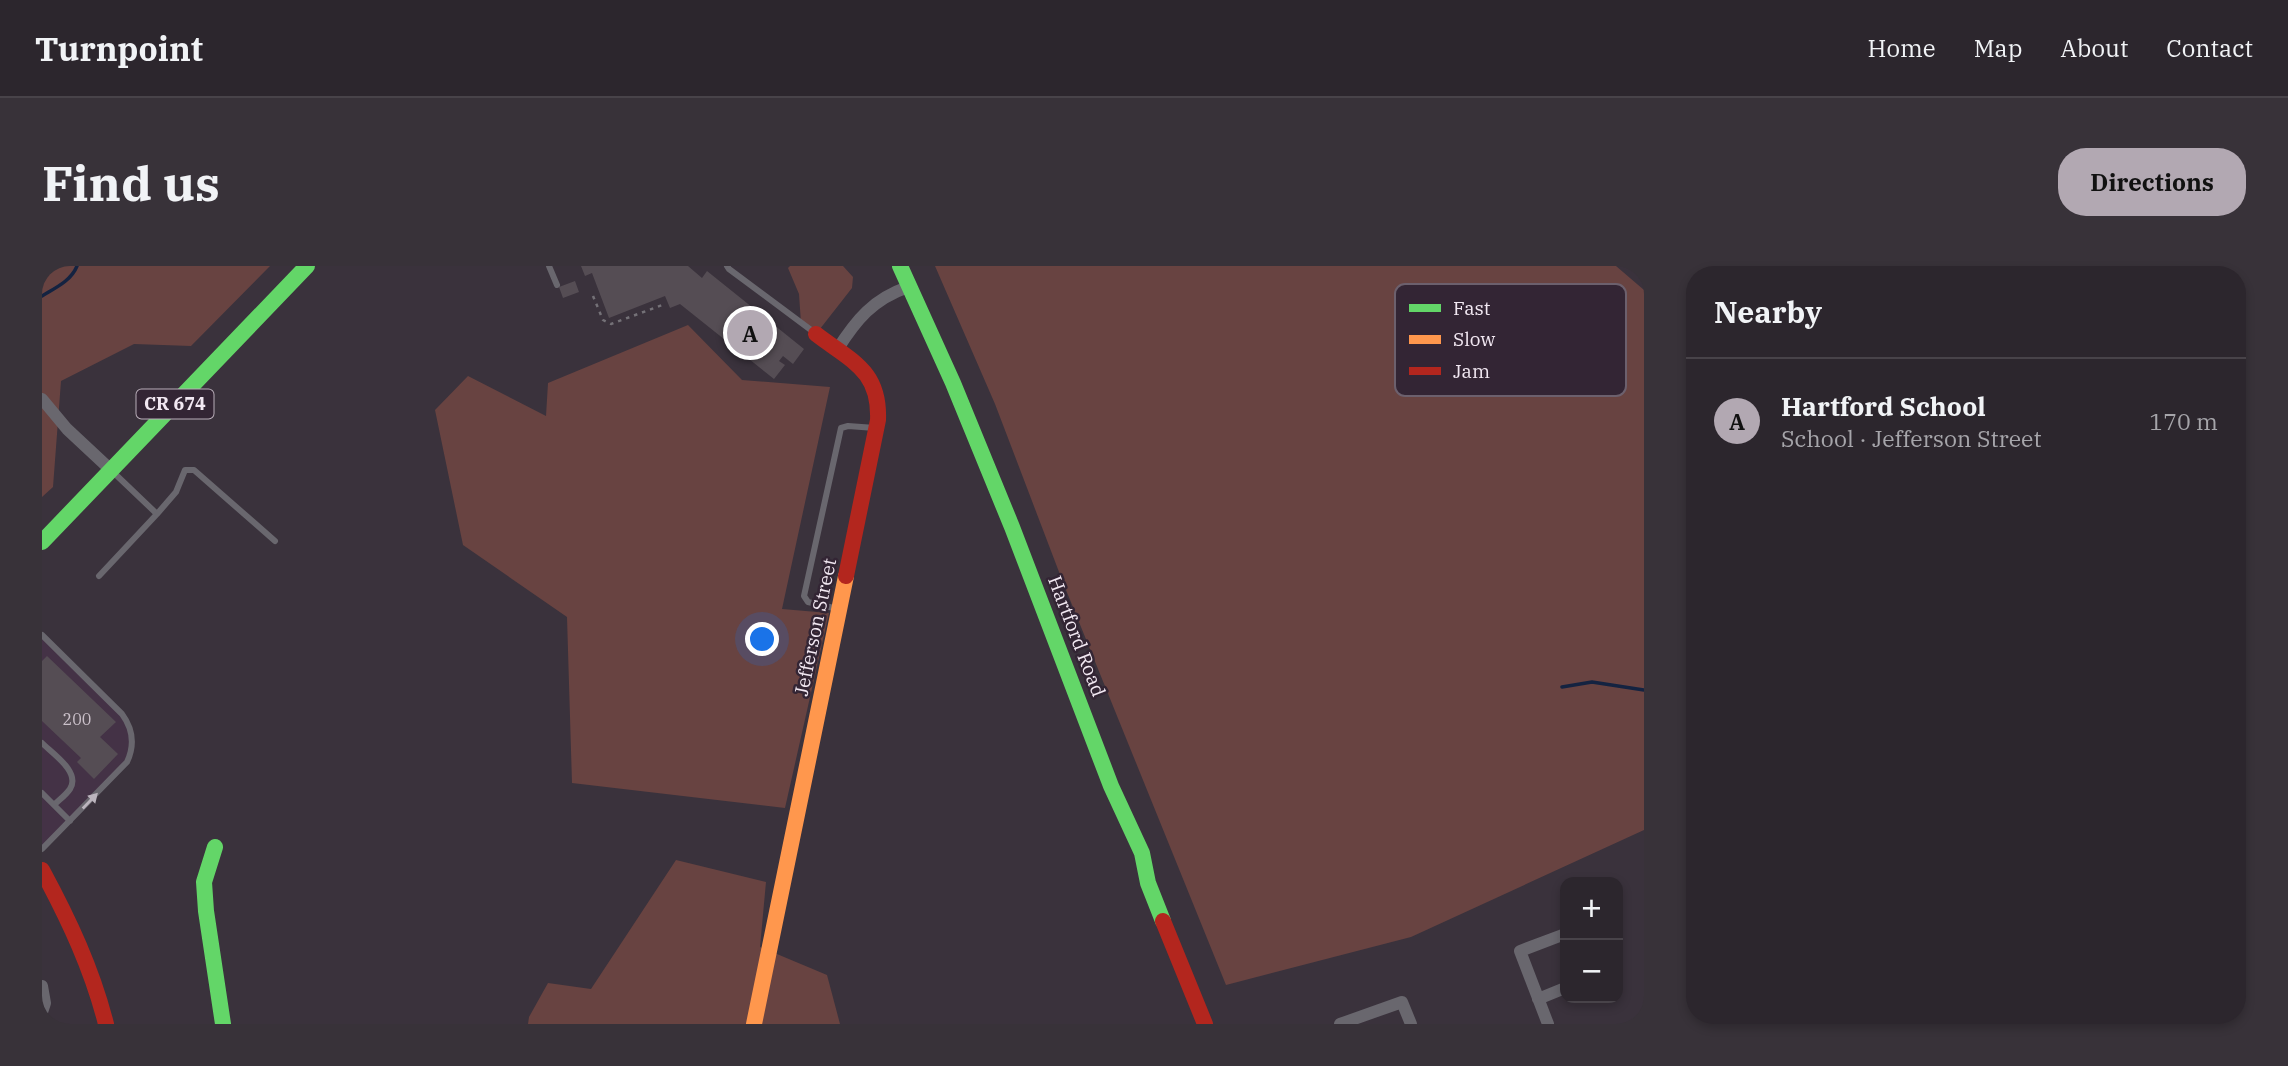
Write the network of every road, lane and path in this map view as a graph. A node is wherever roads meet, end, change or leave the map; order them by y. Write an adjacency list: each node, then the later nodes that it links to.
1 (307, 266): 13 (street, CR 674)
2 (550, 266): 5 (lane)
3 (727, 266): 9 (lane)
4 (900, 266): 6 (street, Hartford Road)
5 (557, 285)
6 (908, 287): 10 (street); 36 (street, Hartford Road)
7 (593, 296): 8 (path)
8 (665, 304)
9 (816, 334): 10 (street, Jefferson Street)
10 (837, 350): 12 (street, Jefferson Street)
11 (42, 399): 13 (street)
12 (876, 429): 18 (street, Jefferson Street); 18 (lane)
13 (112, 471): 14 (lane); 16 (street, CR 674)
14 (158, 514): 15 (lane); 17 (lane)
15 (275, 541)
16 (42, 542)
17 (99, 576)
18 (839, 610): 35 (street, Jefferson Street)
19 (42, 635): 23 (lane, one-way to 19)
20 (42, 743): 22 (lane)
21 (42, 793): 22 (lane)
22 (54, 805): 23 (lane)
23 (70, 821): 25 (lane)
24 (215, 847): 34 (street)
25 (42, 849)
26 (42, 870): 27 (street)
27 (46, 888): 33 (street)
28 (1560, 936): 31 (street)
29 (42, 986): 32 (street)
30 (1560, 990): 31 (street)
31 (1538, 999): 39 (street)
32 (42, 1013)
33 (106, 1024)
34 (223, 1024)
35 (754, 1024)
36 (1206, 1024)
37 (1340, 1024): 38 (street)
38 (1411, 1024)
39 (1548, 1024)

